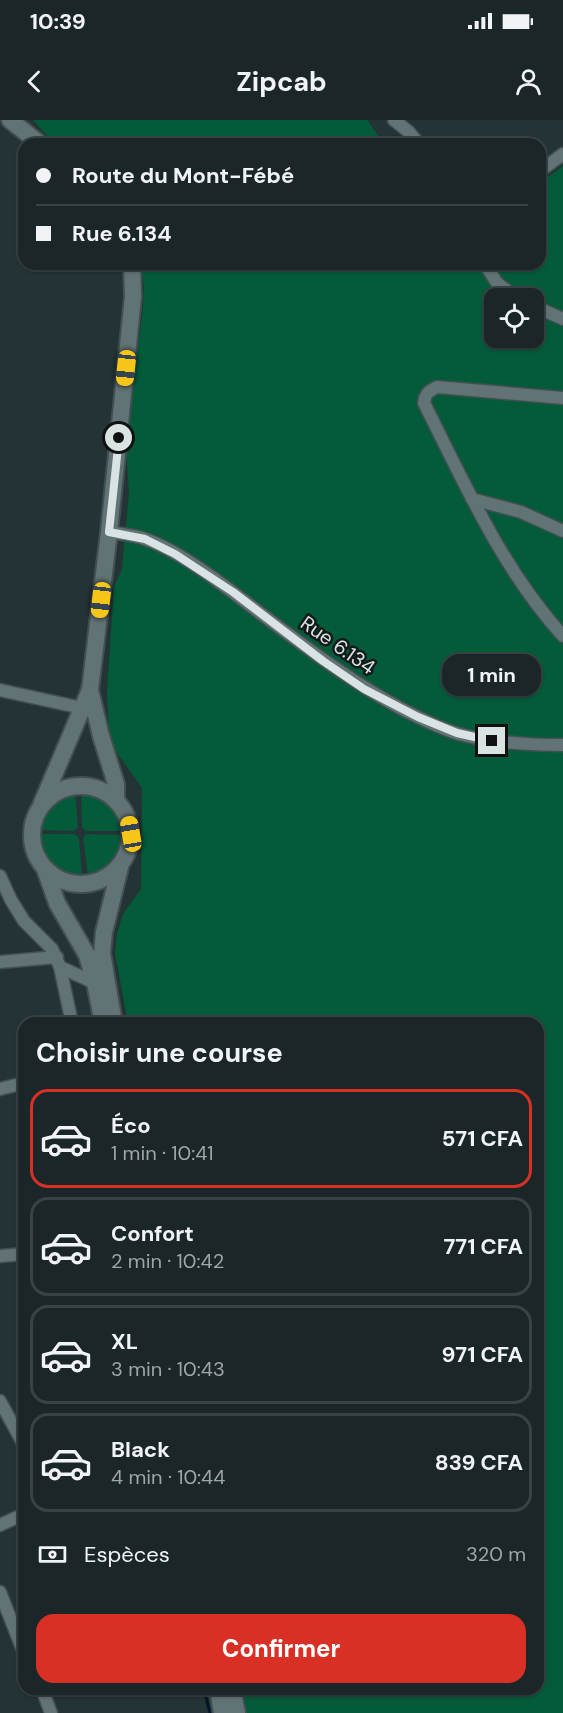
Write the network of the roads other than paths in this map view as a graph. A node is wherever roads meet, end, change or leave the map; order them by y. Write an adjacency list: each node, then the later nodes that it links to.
1 (10, 120): 3 (street)
2 (394, 120): 4 (street)
3 (32, 138)
4 (415, 138)
5 (563, 154): 6 (street)
6 (546, 167)
7 (132, 270): 15 (street)
8 (489, 270): 9 (street)
9 (504, 288)
10 (544, 310): 11 (street)
11 (563, 319)
12 (563, 398): 13 (street)
13 (472, 499): 14 (street); 16 (street)
14 (563, 531)
15 (109, 532): 18 (street); 20 (street, Rue 6.134)
16 (563, 636)
17 (0, 690): 19 (street)
18 (90, 690): 19 (street); 21 (street)
19 (82, 708): 22 (street)
20 (563, 745)
21 (117, 801): 22 (street); 23 (street)
22 (40, 808): 24 (street)
23 (120, 867): 24 (street); 31 (street)
24 (45, 868): 28 (street)
25 (0, 876): 27 (street)
26 (0, 962): 27 (street)
27 (59, 962): 28 (street); 29 (street)
28 (95, 983): 30 (street)
29 (71, 1017)
30 (102, 1017)
31 (113, 1017)
32 (18, 1084): 33 (street)
33 (0, 1089)
34 (18, 1254): 35 (street)
35 (0, 1256)
36 (0, 1401): 37 (street)
37 (18, 1433)
38 (18, 1517): 39 (street)
39 (0, 1525)
40 (0, 1592): 41 (street)
41 (18, 1638)
42 (44, 1695): 45 (street)
43 (219, 1695): 46 (street)
44 (233, 1695): 47 (street)
45 (51, 1713)
46 (222, 1713)
47 (237, 1713)

